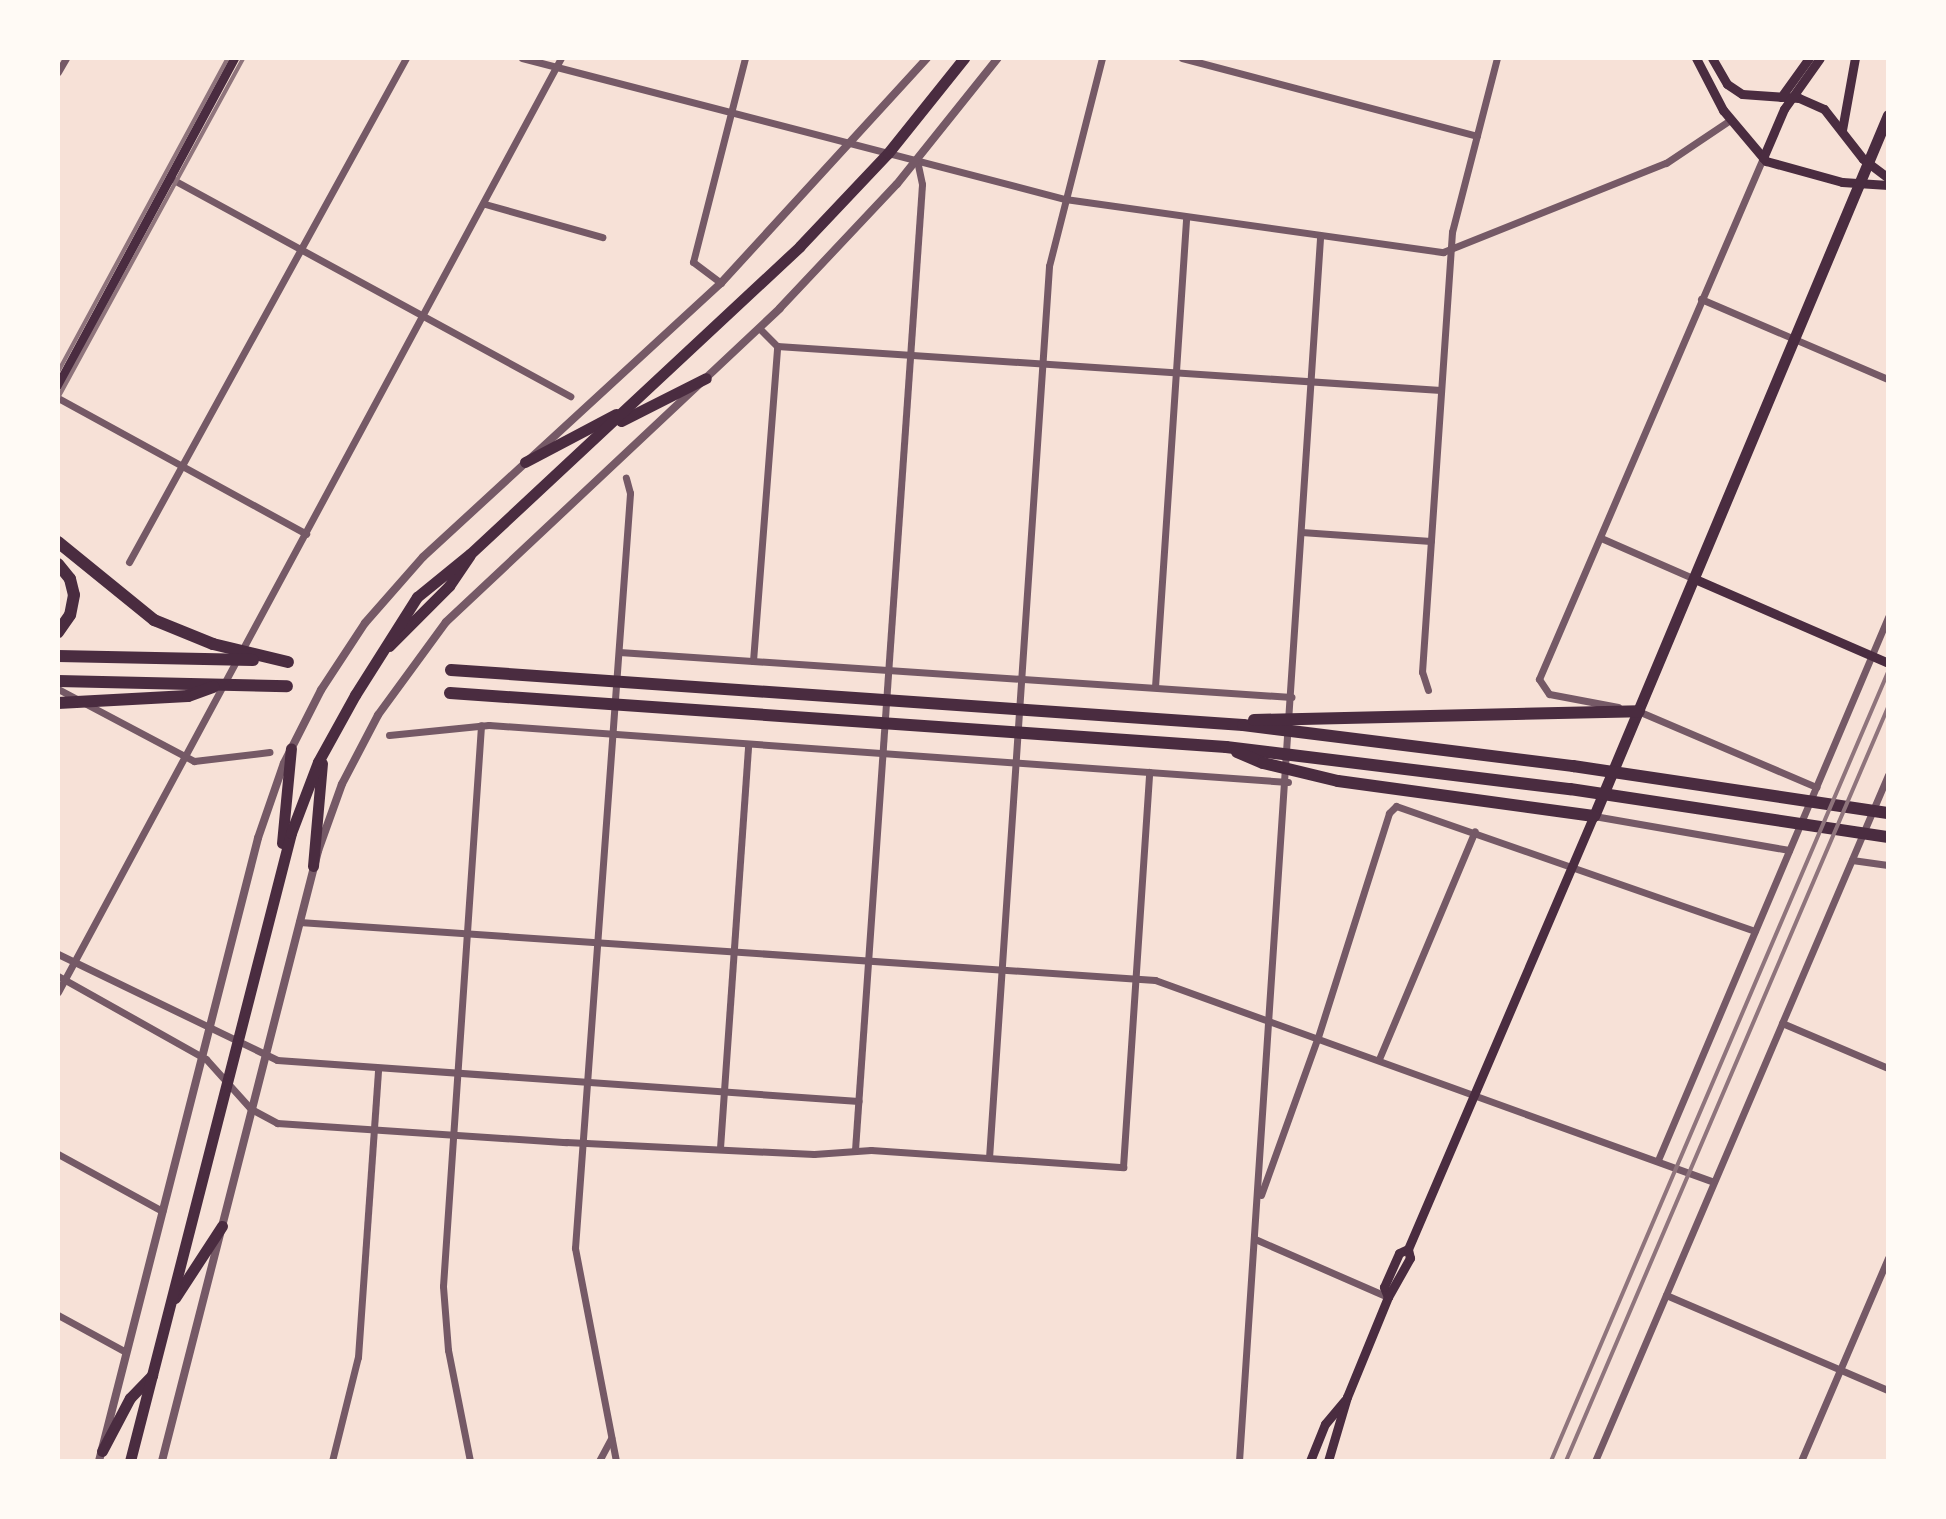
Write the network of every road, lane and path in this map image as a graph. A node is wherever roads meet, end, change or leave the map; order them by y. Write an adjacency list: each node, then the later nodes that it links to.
1 (66, 58): 19 (street)
2 (234, 58): 32 (main road)
3 (406, 58): 42 (street)
4 (522, 58): 18 (street)
5 (561, 58): 18 (street)
6 (745, 58): 22 (street)
7 (927, 58): 27 (street)
8 (964, 58): 28 (main road)
9 (998, 58): 30 (street)
10 (1102, 58): 36 (street)
11 (1182, 58): 26 (street)
12 (1497, 58): 26 (street)
13 (1696, 58): 24 (main road)
14 (1712, 58): 20 (main road)
15 (1809, 58): 20 (main road)
16 (1820, 58): 21 (main road)
17 (1855, 58): 25 (main road)
18 (559, 68): 22 (street); 37 (street)
19 (58, 72)
20 (1781, 97): 21 (main road)
21 (1793, 98): 25 (main road); 29 (main road)
22 (731, 112): 27 (street); 43 (street)
23 (1888, 115): 31 (main road)
24 (1730, 120): 29 (main road); 41 (street)
25 (1842, 130): 31 (main road)
26 (1477, 136): 41 (street)
27 (852, 143): 28 (street); 43 (street)
28 (888, 153): 30 (street); 59 (main road)
29 (1763, 158): 34 (main road); 44 (street)
30 (917, 161): 36 (street); 46 (street); 49 (street)
31 (1868, 164): 33 (main road); 34 (main road)
32 (170, 178): 42 (street); 55 (main road)
33 (1888, 178)
34 (1861, 184): 35 (main road); 47 (main road)
35 (1888, 185)
36 (1065, 199): 38 (street); 50 (street)
37 (485, 204): 39 (street); 45 (street)
38 (1186, 218): 40 (street); 51 (street)
39 (602, 237)
40 (1320, 237): 41 (street); 54 (street)
41 (1451, 249): 56 (street)
42 (302, 250): 45 (street); 62 (street)
43 (721, 283): 61 (street)
44 (1701, 299): 47 (street); 67 (street)
45 (424, 316): 57 (street); 66 (street)
46 (759, 328): 48 (street); 52 (street)
47 (1796, 340): 53 (street); 73 (main road)
48 (777, 346): 49 (street); 79 (street)
49 (908, 355): 50 (street); 80 (street)
50 (1042, 363): 51 (street); 82 (street)
51 (1176, 372): 54 (street); 85 (street)
52 (706, 378): 60 (main road); 116 (street)
53 (1888, 379)
54 (1311, 381): 56 (street); 64 (street)
55 (58, 385)
56 (1441, 390): 68 (street)
57 (570, 396)
58 (58, 398): 62 (street)
59 (630, 406): 60 (main road); 61 (main road)
60 (606, 428): 99 (main road)
61 (525, 462): 97 (street)
62 (185, 467): 66 (street); 70 (street)
63 (626, 478): 76 (street)
64 (1301, 532): 68 (street); 89 (street)
65 (58, 533): 72 (highway)
66 (306, 534): 101 (street)
67 (1601, 538): 73 (street); 90 (street)
68 (1431, 541): 86 (street)
69 (58, 542): 72 (highway)
70 (129, 562)
71 (58, 564): 75 (highway)
72 (88, 569): 77 (highway)
73 (1695, 579): 78 (main road); 90 (main road)
74 (1888, 617): 78 (street)
75 (58, 632)
76 (619, 652): 79 (street); 94 (street)
77 (58, 656)
78 (1880, 660): 107 (street)
79 (753, 661): 80 (street)
80 (887, 669): 82 (street); 100 (street)
81 (451, 670): 91 (highway)
82 (1021, 678): 85 (street); 102 (street)
83 (223, 684): 84 (highway); 87 (highway); 87 (highway)
84 (287, 686)
85 (1155, 687): 89 (street)
86 (1428, 690)
87 (59, 693): 101 (street)
88 (450, 693): 96 (highway)
89 (1291, 697): 105 (street)
90 (1639, 711): 91 (highway); 107 (street); 109 (main road)
91 (1193, 721): 108 (highway)
92 (481, 725): 93 (street); 94 (street); 120 (street)
93 (389, 735)
94 (614, 735): 95 (street); 121 (street)
95 (748, 746): 100 (street); 122 (street)
96 (1226, 747): 109 (highway); 111 (highway)
97 (291, 748): 117 (main road); 132 (street)
98 (269, 752): 101 (street)
99 (323, 753): 116 (main road); 117 (main road)
100 (882, 755): 102 (street); 125 (street)
101 (185, 758): 124 (street)
102 (1015, 764): 103 (street); 126 (street)
103 (1149, 772): 105 (street); 127 (street)
104 (1888, 775): 106 (street)
105 (1288, 779): 130 (street)
106 (1886, 786): 113 (street)
107 (1816, 787): 112 (street)
108 (1888, 813)
109 (1594, 816): 112 (street); 114 (main road)
110 (1475, 831): 114 (street); 133 (street); 137 (street)
111 (1888, 837)
112 (1789, 850): 119 (street)
113 (1852, 860): 115 (street); 131 (street)
114 (1573, 865): 119 (street); 144 (main road)
115 (1888, 865)
116 (313, 866): 118 (street)
117 (280, 875): 134 (main road)
118 (299, 922): 120 (street); 135 (street)
119 (1755, 931): 154 (street)
120 (467, 934): 121 (street); 140 (street)
121 (599, 943): 122 (street); 142 (street)
122 (734, 952): 125 (street); 143 (street)
123 (58, 954): 124 (street)
124 (76, 959): 128 (street); 132 (street)
125 (868, 961): 126 (street); 145 (street)
126 (1001, 970): 127 (street); 153 (street)
127 (1135, 978): 130 (street); 153 (street)
128 (61, 979): 129 (street); 136 (street)
129 (58, 992)
130 (1272, 1021): 133 (street); 156 (street)
131 (1782, 1023): 138 (street); 155 (street)
132 (208, 1030): 134 (street); 136 (street)
133 (1318, 1037): 137 (street); 156 (street)
134 (236, 1044): 135 (street); 141 (main road)
135 (264, 1056): 139 (street); 146 (street)
136 (202, 1057): 141 (street); 157 (street)
137 (1379, 1059): 144 (street)
138 (1888, 1068)
139 (378, 1069): 140 (street); 147 (street)
140 (457, 1074): 142 (street); 148 (street)
141 (227, 1079): 146 (street); 163 (main road)
142 (590, 1082): 143 (street); 149 (street)
143 (725, 1092): 145 (street); 150 (street)
144 (1476, 1093): 154 (street); 162 (main road)
145 (859, 1101): 151 (street)
146 (251, 1109): 147 (street); 158 (street)
147 (374, 1130): 148 (street); 174 (street)
148 (453, 1135): 149 (street); 175 (street)
149 (582, 1141): 150 (street); 170 (street)
150 (720, 1148): 151 (street)
151 (855, 1150): 153 (street)
152 (58, 1154): 157 (street)
153 (989, 1158)
154 (1661, 1161): 155 (street)
155 (1714, 1182): 161 (street)
156 (1258, 1204): 159 (street)
157 (162, 1211): 165 (street)
158 (222, 1226): 163 (main road); 173 (street)
159 (1255, 1239): 162 (street); 178 (street)
160 (1888, 1258): 166 (street)
161 (1666, 1295): 166 (street); 181 (street)
162 (1388, 1297): 169 (main road)
163 (170, 1305): 167 (main road)
164 (58, 1315): 165 (street)
165 (126, 1352): 171 (street)
166 (1840, 1369): 168 (street); 182 (street)
167 (152, 1375): 171 (main road); 172 (main road)
168 (1888, 1390)
169 (1347, 1397): 179 (main road); 180 (main road)
170 (611, 1437): 176 (street); 177 (street)
171 (100, 1456)
172 (130, 1461)
173 (162, 1461)
174 (332, 1461)
175 (470, 1461)
176 (599, 1461)
177 (616, 1461)
178 (1239, 1461)
179 (1310, 1461)
180 (1328, 1461)
181 (1595, 1461)
182 (1801, 1461)

